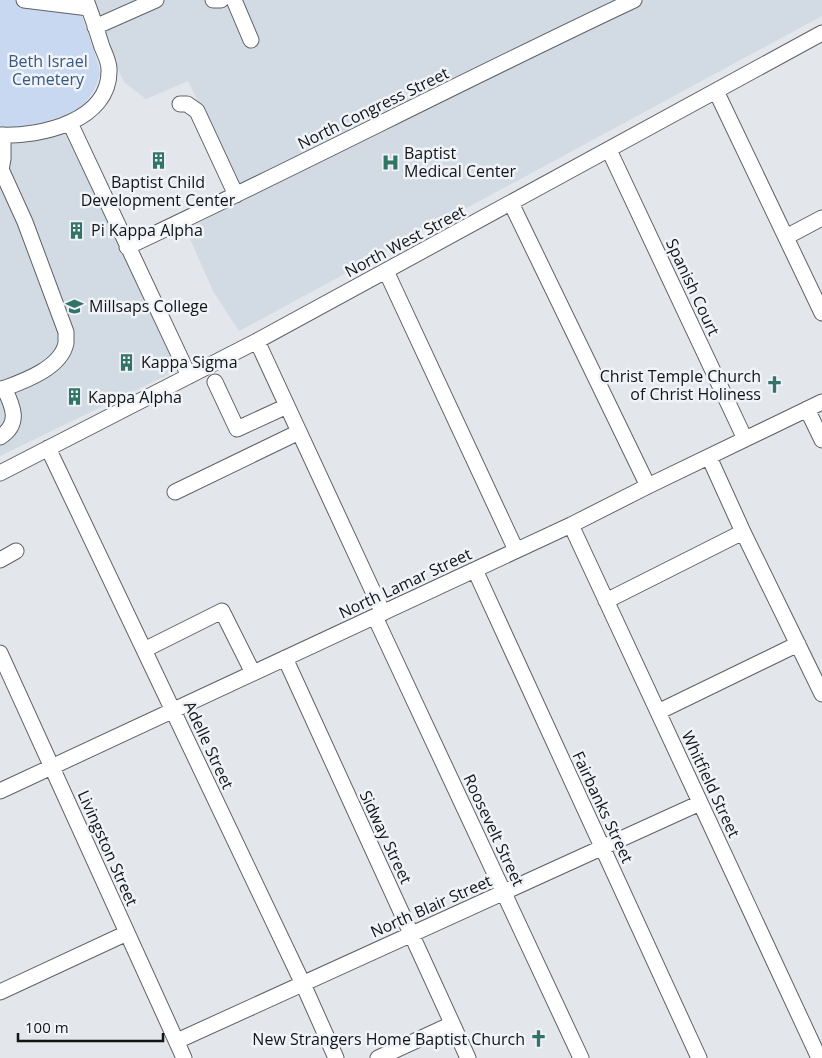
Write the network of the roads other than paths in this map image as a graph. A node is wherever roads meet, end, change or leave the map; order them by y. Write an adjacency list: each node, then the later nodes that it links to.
1 (24, 0): 7 (street)
2 (156, 0): 8 (street)
3 (213, 0): 4 (street)
4 (221, 0)
5 (234, 0): 10 (street)
6 (632, 0): 17 (street, North Congress Street)
7 (88, 4): 8 (street)
8 (96, 27): 13 (street)
9 (822, 33): 11 (street, North West Street)
10 (251, 40)
11 (716, 92): 15 (street, North West Street); 20 (street)
12 (180, 104): 17 (street)
13 (70, 123): 14 (street); 21 (street)
14 (2, 135): 16 (street)
15 (609, 150): 18 (street, North West Street); 33 (street, Spanish Court)
16 (1, 169): 27 (street)
17 (236, 196): 21 (street, North Congress Street)
18 (511, 203): 22 (street, North West Street); 38 (street)
19 (822, 218): 20 (street)
20 (786, 237): 23 (street)
21 (127, 246): 25 (street)
22 (386, 272): 24 (street, North West Street); 42 (street)
23 (822, 313)
24 (257, 341): 25 (street, North West Street); 29 (street, Roosevelt Street)
25 (189, 376): 35 (street, North West Street)
26 (216, 382): 29 (street)
27 (2, 389): 32 (street)
28 (822, 402): 30 (street, North Lamar Street)
29 (287, 406): 31 (street, Roosevelt Street)
30 (807, 409): 33 (street, North Lamar Street); 34 (street)
31 (299, 432): 39 (street); 47 (street, Roosevelt Street)
32 (0, 437)
33 (745, 439): 36 (street, North Lamar Street)
34 (822, 440)
35 (48, 448): 37 (street, North West Street); 49 (street, Adelle Street)
36 (709, 456): 38 (street, North Lamar Street); 41 (street)
37 (0, 473)
38 (648, 486): 40 (street, North Lamar Street)
39 (175, 492)
40 (571, 525): 42 (street, North Lamar Street); 46 (street, Whitfield Street)
41 (743, 532): 46 (street); 48 (street)
42 (516, 550): 45 (street, North Lamar Street)
43 (16, 551): 44 (street)
44 (0, 560)
45 (475, 570): 47 (street, North Lamar Street); 59 (street, Fairbanks Street)
46 (606, 601): 55 (street, Whitfield Street)
47 (379, 615): 51 (street, North Lamar Street); 60 (street, Roosevelt Street)
48 (798, 644): 53 (street); 55 (street)
49 (144, 650): 52 (street); 54 (street, Adelle Street)
50 (0, 653): 56 (street, Livingston Street)
51 (284, 658): 52 (street, North Lamar Street); 62 (street, Sidway Street)
52 (253, 673): 54 (street, North Lamar Street)
53 (822, 694)
54 (173, 710): 56 (street, North Lamar Street); 63 (street, Adelle Street)
55 (658, 712): 58 (street, Whitfield Street)
56 (52, 767): 57 (street, North Lamar Street); 61 (street, Livingston Street)
57 (0, 791)
58 (700, 803): 59 (street, North Blair Street); 73 (street, Whitfield Street)
59 (602, 847): 60 (street, North Blair Street); 72 (street, Fairbanks Street)
60 (504, 892): 62 (street, North Blair Street); 71 (street, Roosevelt Street)
61 (127, 933): 64 (street); 66 (street, Livingston Street)
62 (411, 934): 63 (street, North Blair Street); 65 (street, Sidway Street)
63 (303, 984): 66 (street, North Blair Street); 68 (street, Adelle Street)
64 (0, 992)
65 (452, 1024): 69 (street); 70 (street, Sidway Street)
66 (177, 1041): 67 (street, Livingston Street)
67 (184, 1058)
68 (336, 1058)
69 (378, 1058)
70 (468, 1058)
71 (581, 1058)
72 (699, 1058)
73 (819, 1058)

